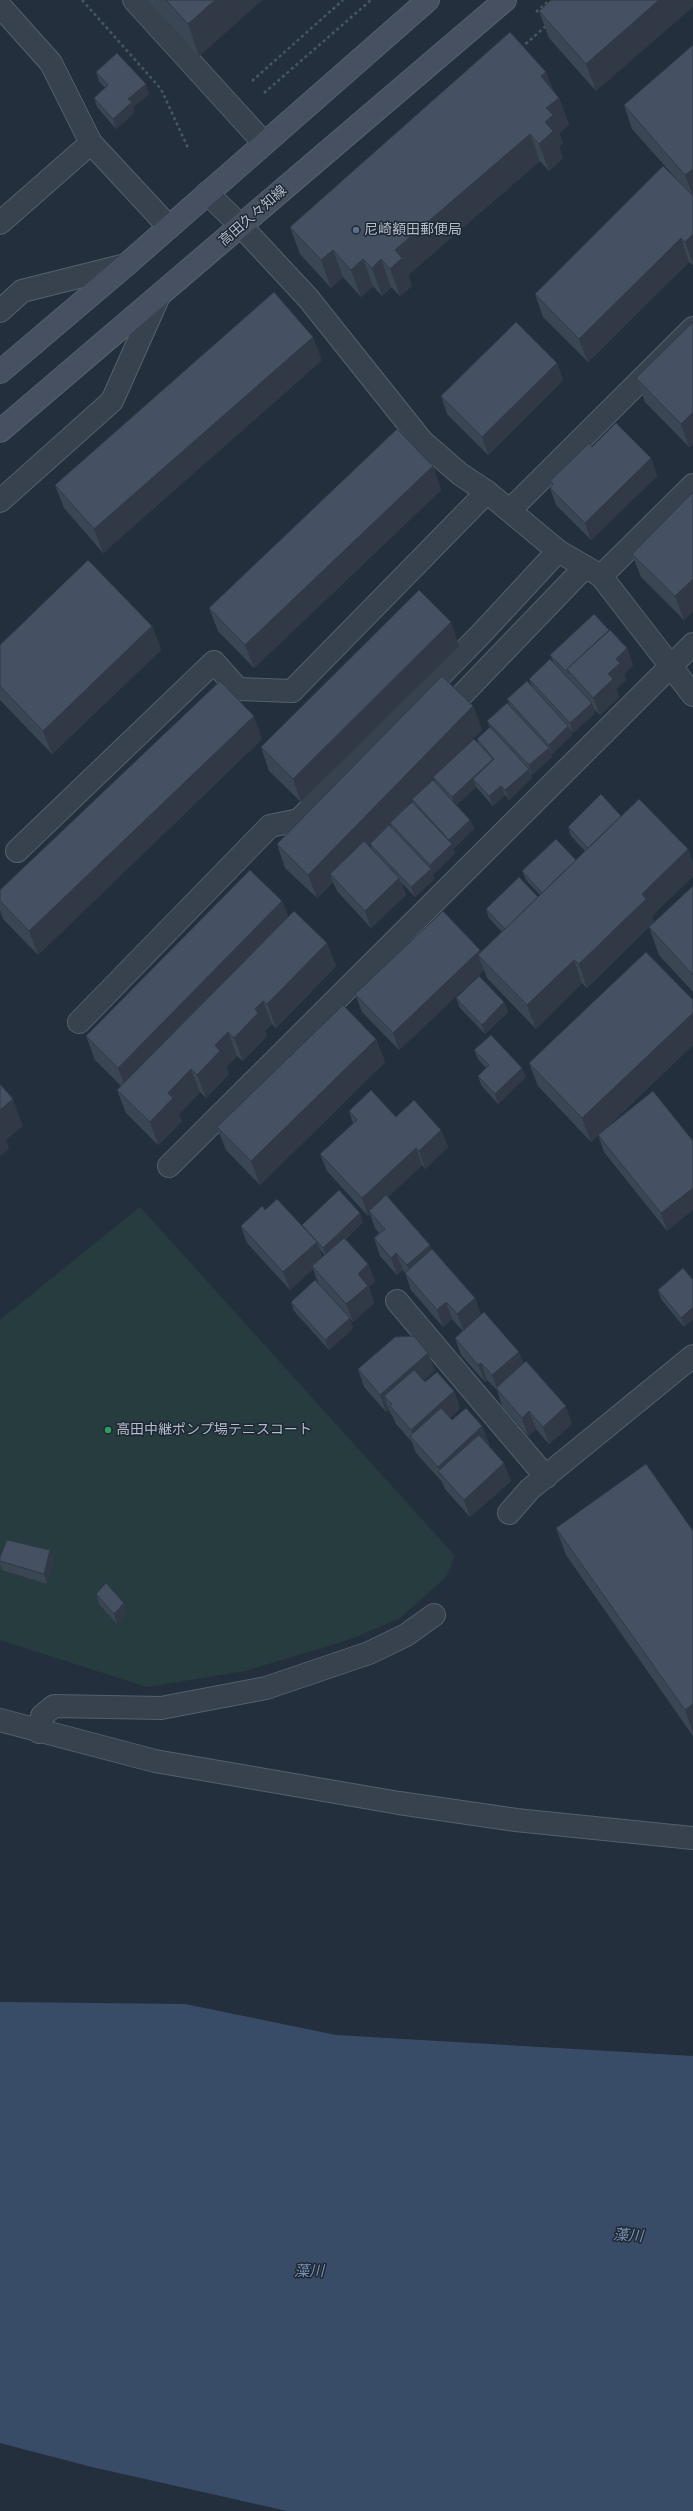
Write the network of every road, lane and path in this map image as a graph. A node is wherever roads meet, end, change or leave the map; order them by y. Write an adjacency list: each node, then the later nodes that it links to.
1 (82, 0): 14 (path)
2 (134, 0): 13 (street)
3 (343, 0): 10 (path)
4 (371, 0): 11 (path)
5 (428, 0): 13 (main road)
6 (505, 0): 17 (main road, 高田久々知線)
7 (0, 6): 12 (street)
8 (552, 21): 9 (path)
9 (516, 52)
10 (249, 83)
11 (257, 97)
12 (91, 143): 16 (street); 18 (street)
13 (264, 143): 15 (main road)
14 (188, 148)
15 (207, 193): 17 (street); 18 (main road)
16 (0, 223)
17 (241, 226): 20 (main road, 高田久々知線); 26 (street)
18 (168, 227): 19 (main road)
19 (126, 265): 21 (street); 23 (main road)
20 (158, 298): 24 (main road, 高田久々知線); 27 (street)
21 (0, 311)
22 (693, 328): 28 (street)
23 (0, 372)
24 (0, 431)
25 (693, 485): 30 (street)
26 (487, 492): 28 (street); 35 (street)
27 (0, 501)
28 (510, 510): 29 (street)
29 (558, 551): 30 (street); 36 (street)
30 (593, 572): 32 (street); 34 (street)
31 (693, 644): 32 (street)
32 (671, 666): 33 (street); 37 (street)
33 (693, 694)
34 (460, 697)
35 (17, 851)
36 (79, 1022)
37 (170, 1166)
38 (397, 1301): 40 (street)
39 (693, 1356): 40 (street)
40 (546, 1477): 41 (street)
41 (509, 1513)
42 (434, 1615): 44 (street)
43 (0, 1720): 44 (street)
44 (39, 1732): 45 (street)
45 (693, 1838)

